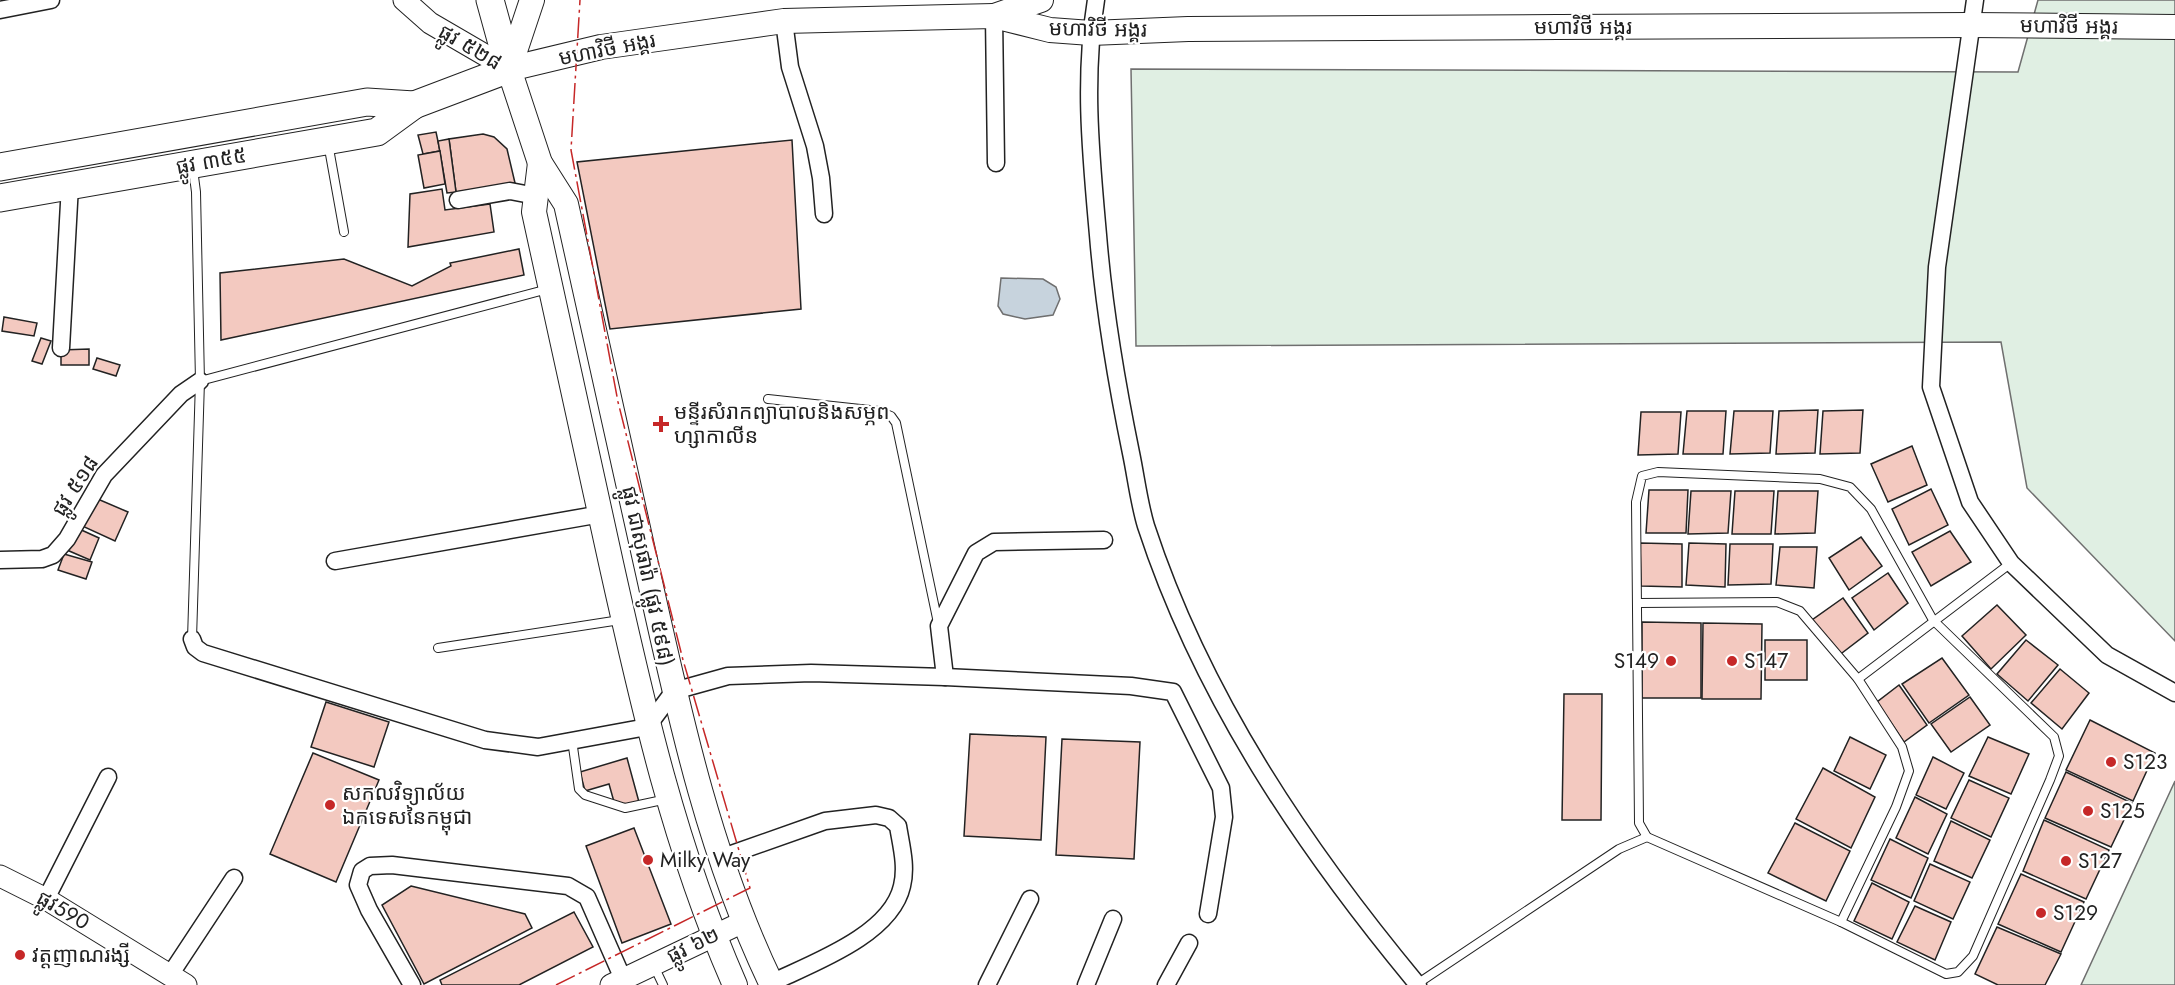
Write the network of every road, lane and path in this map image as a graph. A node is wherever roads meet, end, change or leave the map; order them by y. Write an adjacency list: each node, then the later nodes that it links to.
1 (51, 0): 9 (street)
2 (404, 0): 15 (street, ផ្លូវ ៥២៨)
3 (490, 0): 15 (main road)
4 (532, 0): 15 (main road)
5 (1041, 0): 10 (main road, មហាវិថី អង្គរ)
6 (1096, 0): 14 (street)
7 (1975, 0): 12 (street)
8 (907, 9): 10 (main road, មហាវិថី អង្គរ); 11 (main road, មហាវិថី អង្គរ)
9 (0, 10)
10 (993, 16): 14 (main road, មហាវិថី អង្គរ); 19 (street)
11 (784, 21): 15 (main road, មហាវិថី អង្គរ); 26 (street)
12 (1970, 25): 13 (main road, មហាវិថី អង្គរ); 14 (main road, មហាវិថី អង្គរ); 36 (street)
13 (2175, 27)
14 (1091, 33): 73 (street)
15 (509, 69): 16 (main road, ផ្លូវ ៣៥៥); 18 (main road, ផ្លូវ ជាសុផារ៉ា (ផ្លូវ ៥៩៨))
16 (414, 105): 17 (main road, ផ្លូវ ៣៥៥); 21 (main road, ផ្លូវ ៣៥៥)
17 (328, 140): 20 (main road, ផ្លូវ ៣៥៥); 27 (lane)
18 (540, 163): 23 (main road, ផ្លូវ ជាសុផារ៉ា (ផ្លូវ ៥៩៨)); 45 (main road, ផ្លូវ ជាសុផារ៉ា (ផ្លូវ ៥៩៨))
19 (996, 163)
20 (192, 164): 22 (main road, ផ្លូវ ៣៥៥); 30 (lane)
21 (0, 167)
22 (70, 185): 24 (main road, ផ្លូវ ៣៥៥); 29 (street)
23 (536, 196): 25 (street); 28 (main road, ផ្លូវ ជាសុផារ៉ា (ផ្លូវ ៥៩៨))
24 (0, 198)
25 (458, 200)
26 (824, 214)
27 (344, 232)
28 (551, 288): 30 (lane); 32 (main road, ផ្លូវ ជាសុផារ៉ា (ផ្លូវ ៥៩៨))
29 (61, 348)
30 (200, 381): 34 (street, ផ្លូវ ៥១៨); 41 (lane)
31 (768, 399): 40 (lane)
32 (601, 514): 35 (street); 38 (main road, ផ្លូវ ជាសុផារ៉ា (ផ្លូវ ៥៩៨))
33 (1104, 540): 40 (street)
34 (0, 560)
35 (335, 561)
36 (2011, 563): 39 (lane); 46 (street)
37 (1639, 603): 39 (lane); 44 (lane); 51 (lane)
38 (624, 619): 42 (lane); 47 (main road, ផ្លូវ ជាសុផារ៉ា (ផ្លូវ ៥៩៨))
39 (1933, 620): 44 (lane); 60 (lane)
40 (939, 626): 43 (street)
41 (192, 639): 48 (street)
42 (438, 648)
43 (945, 677): 45 (street); 57 (street)
44 (1857, 679): 60 (lane)
45 (674, 691): 47 (street); 52 (main road, ផ្លូវ ជាសុផារ៉ា (ផ្លូវ ៥៩៨))
46 (2175, 693)
47 (647, 727): 48 (street); 50 (main road, ផ្លូវ ជាសុផារ៉ា (ផ្លូវ ៥៩៨))
48 (572, 740): 50 (lane)
49 (108, 777): 55 (street)
50 (667, 799): 61 (main road, ផ្លូវ ជាសុផារ៉ា (ផ្លូវ ៥៩៨))
51 (1647, 837): 60 (lane); 73 (lane)
52 (720, 858): 59 (main road, ផ្លូវ ជាសុផារ៉ា (ផ្លូវ ៥៩៨)); 66 (street)
53 (0, 876): 55 (street, ផ្លូវ590)
54 (234, 878): 64 (street)
55 (46, 899): 64 (street, ផ្លូវ590)
56 (1030, 899): 70 (street)
57 (1208, 914)
58 (1113, 919): 71 (street)
59 (743, 922): 61 (street, ផ្លូវ ៦២); 66 (main road, ផ្លូវ ជាសុផារ៉ា (ផ្លូវ ៥៩៨))
60 (1841, 922)
61 (713, 935): 63 (street, ផ្លូវ ៦២); 69 (main road, ផ្លូវ ជាសុផារ៉ា (ផ្លូវ ៥៩៨))
62 (1189, 943): 72 (street)
63 (653, 965): 65 (street, ផ្លូវ ៦២); 68 (lane)
64 (178, 980)
65 (617, 982): 67 (street)
66 (772, 984)
67 (412, 985)
68 (663, 985)
69 (735, 985)
70 (987, 985)
71 (1086, 985)
72 (1166, 985)
73 (1418, 985)

